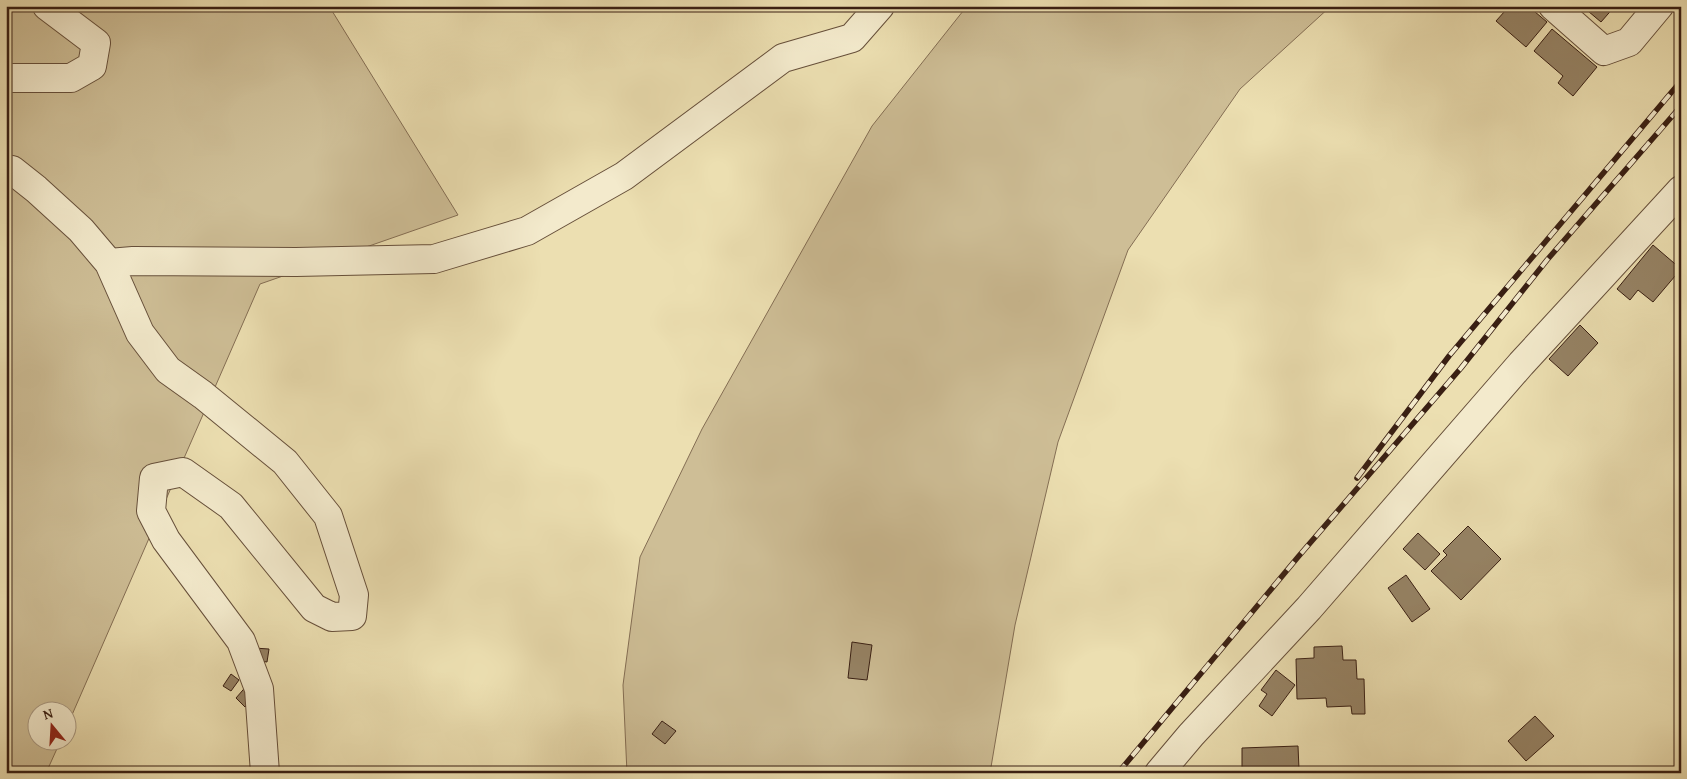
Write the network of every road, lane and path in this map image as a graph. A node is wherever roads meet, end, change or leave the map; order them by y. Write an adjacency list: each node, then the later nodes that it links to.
1 (47, 6): 5 (street)
2 (880, 6): 8 (street)
3 (1553, 6): 4 (street)
4 (1659, 6)
5 (6, 78)
6 (6, 169): 8 (street)
7 (1681, 190): 10 (street)
8 (109, 263): 9 (street)
9 (265, 773)
10 (1159, 773)

